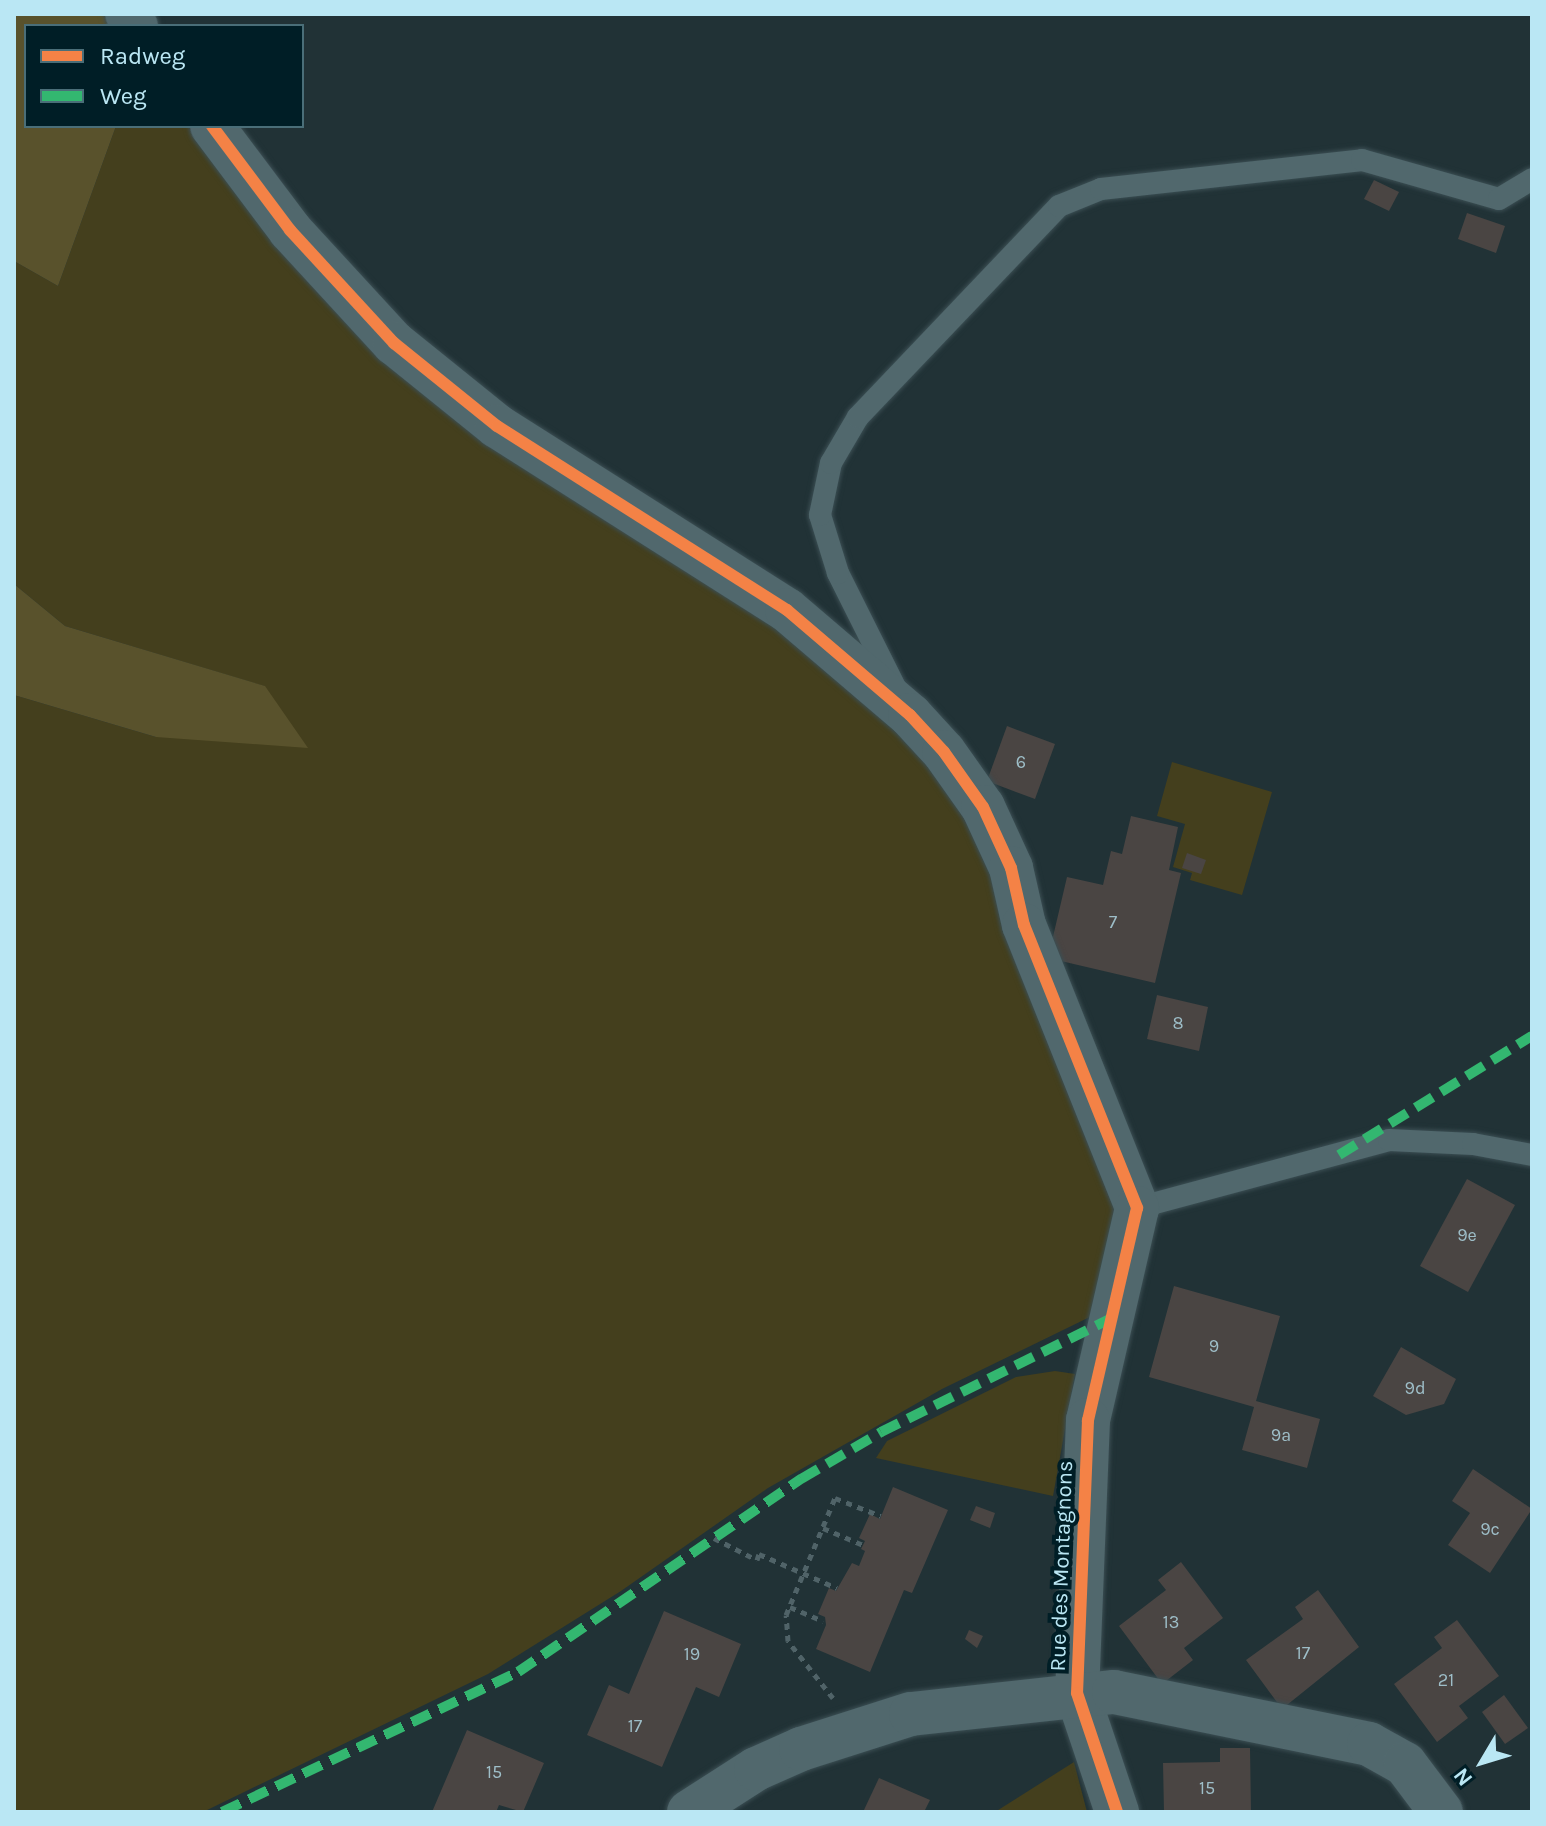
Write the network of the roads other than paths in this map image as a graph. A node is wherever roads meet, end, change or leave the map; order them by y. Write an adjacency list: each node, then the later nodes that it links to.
1 (214, 128): 3 (street)
2 (1532, 179): 3 (lane)
3 (910, 715): 5 (street)
4 (1532, 1155): 5 (lane)
5 (1137, 1208): 6 (street, Rue des Montagnons)
6 (1077, 1693): 7 (street); 8 (street, Rue des Montagnons); 9 (street)
7 (689, 1812)
8 (1117, 1812)
9 (1441, 1812)

